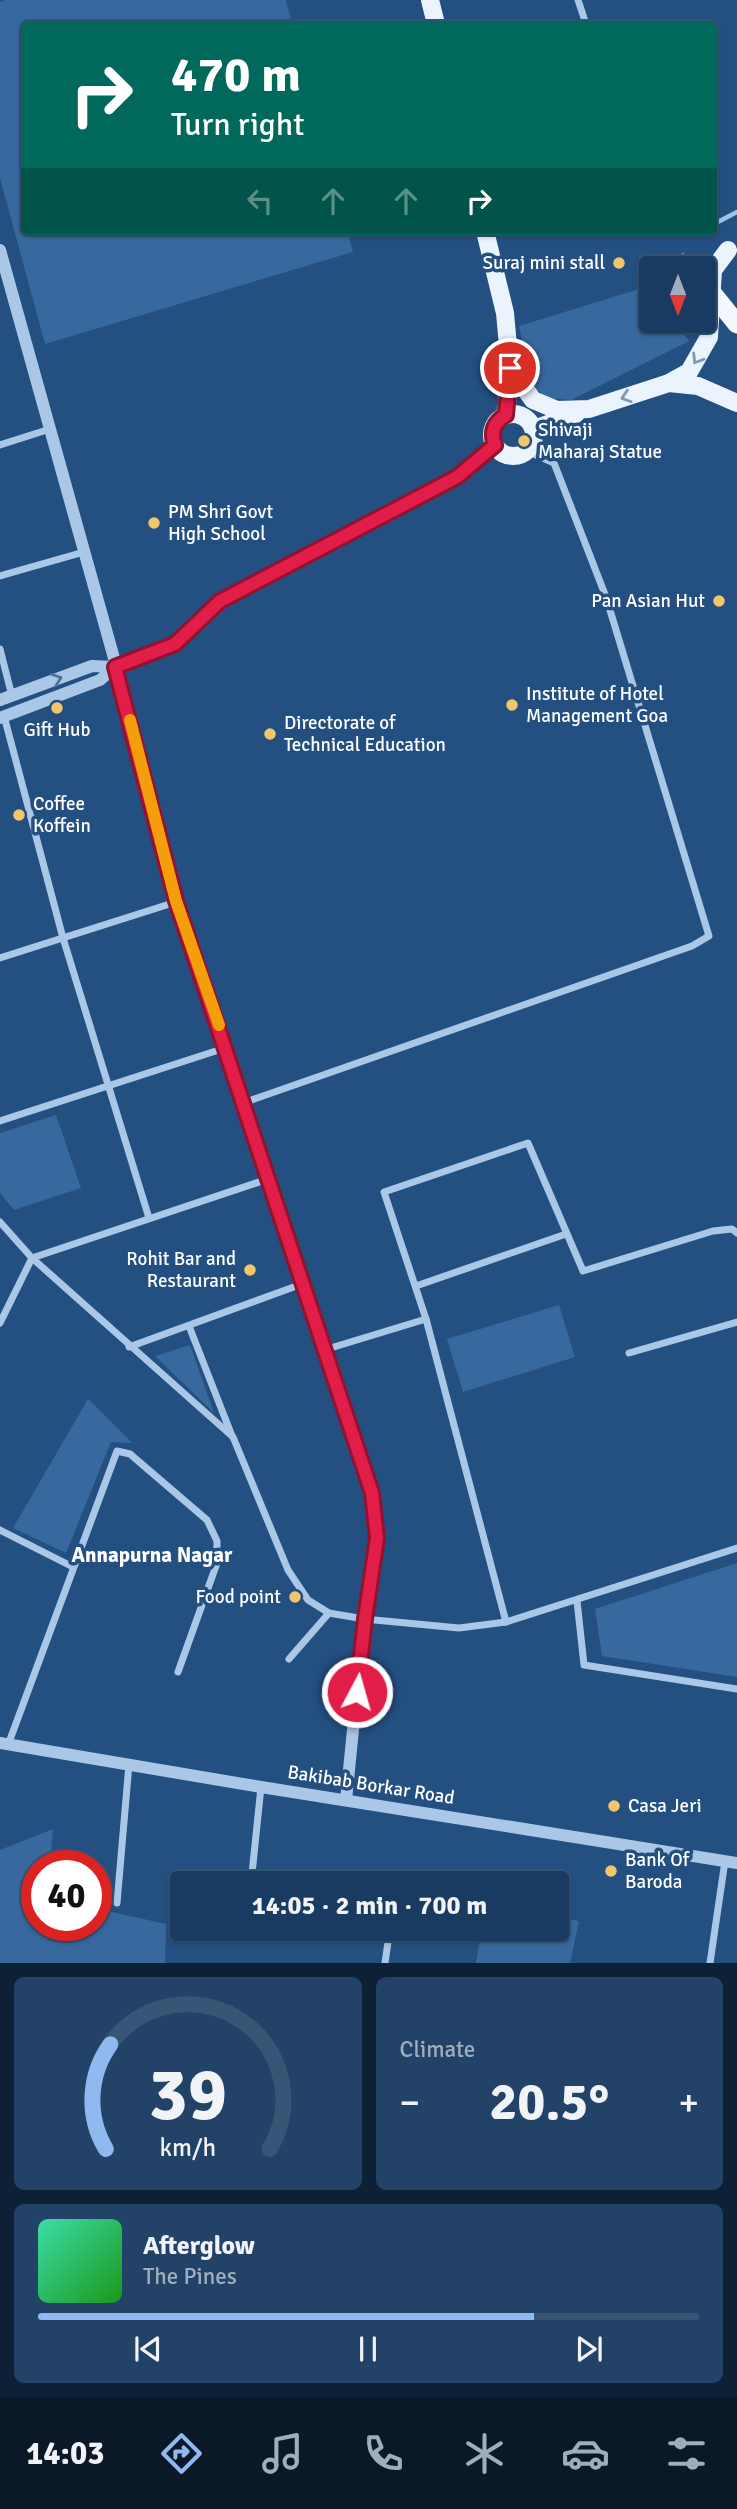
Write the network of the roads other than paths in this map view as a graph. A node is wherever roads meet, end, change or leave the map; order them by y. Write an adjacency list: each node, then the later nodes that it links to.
1 (430, 0): 3 (main road)
2 (579, 0): 4 (street)
3 (435, 21)
4 (585, 21)
5 (486, 235): 12 (main road)
6 (0, 250): 17 (street)
7 (728, 250): 8 (main road)
8 (716, 266)
9 (716, 297): 10 (highway)
10 (737, 324)
11 (709, 333): 13 (main road, one-way to 13)
12 (510, 368): 15 (main road); 16 (main road)
13 (669, 383): 14 (main road); 15 (main road, one-way to 15)
14 (737, 403)
15 (589, 409): 18 (main road)
16 (506, 415): 18 (main road); 20 (main road)
17 (50, 429): 19 (street); 22 (street)
18 (534, 429): 21 (main road)
19 (0, 445)
20 (495, 445): 21 (main road); 25 (street)
21 (527, 451): 33 (street)
22 (84, 552): 23 (street); 25 (street)
23 (0, 576)
24 (0, 649): 26 (street)
25 (115, 667): 26 (street, one-way to 25); 27 (street); 28 (street)
26 (6, 698)
27 (2, 717): 29 (street)
28 (176, 901): 29 (street); 31 (street)
29 (63, 938): 30 (street); 32 (street)
30 (0, 958)
31 (226, 1048): 32 (street); 33 (street)
32 (108, 1087): 34 (street); 36 (street)
33 (243, 1103): 35 (street)
34 (0, 1121)
35 (269, 1178): 36 (street); 41 (street)
36 (149, 1219): 40 (street)
37 (0, 1222): 40 (street)
38 (737, 1233): 39 (street)
39 (566, 1234): 42 (street); 42 (street)
40 (32, 1258): 45 (street); 47 (street)
41 (302, 1284): 46 (street); 48 (street)
42 (416, 1286): 43 (street)
43 (426, 1319): 48 (street); 57 (street)
44 (737, 1322): 49 (street)
45 (0, 1324)
46 (189, 1326): 47 (street); 50 (street)
47 (129, 1347): 50 (street)
48 (324, 1350): 56 (street)
49 (629, 1353)
50 (233, 1437): 55 (street)
51 (0, 1530): 53 (street)
52 (737, 1548): 54 (street)
53 (73, 1567): 59 (street); 61 (street)
54 (577, 1601): 57 (street); 60 (street)
55 (329, 1613): 56 (street); 58 (street)
56 (365, 1619): 57 (street); 64 (street)
57 (506, 1622)
58 (289, 1659)
59 (178, 1672)
60 (737, 1689)
61 (4, 1744): 62 (street, Bakibab Borkar Road)
62 (129, 1763): 63 (street, Bakibab Borkar Road); 67 (street)
63 (261, 1787): 64 (street, Bakibab Borkar Road); 66 (street)
64 (346, 1800): 65 (street, Bakibab Borkar Road)
65 (731, 1862): 70 (street)
66 (252, 1871)
67 (117, 1903)
68 (388, 1941): 69 (street)
69 (385, 1963)
70 (710, 1963)

